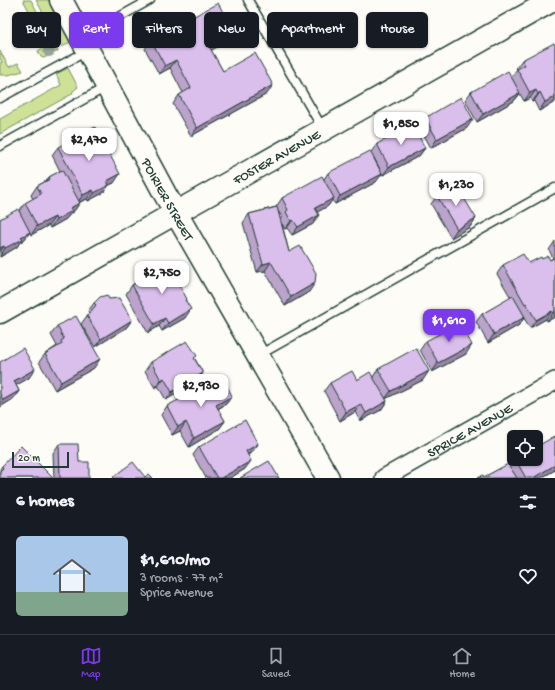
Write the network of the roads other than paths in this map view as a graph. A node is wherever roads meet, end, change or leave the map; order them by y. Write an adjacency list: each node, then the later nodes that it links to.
1 (61, 0): 5 (street, POIRIER STREET)
2 (150, 0): 6 (lane)
3 (248, 0): 11 (lane)
4 (552, 0): 11 (street, FOSTER AVENUE)
5 (69, 15)
6 (124, 18)
7 (79, 48): 10 (lane)
8 (87, 48): 9 (street, POIRIER STREET)
9 (108, 86): 12 (lane); 14 (street, POIRIER STREET)
10 (0, 98)
11 (324, 130): 14 (street, FOSTER AVENUE)
12 (0, 146)
13 (555, 188): 16 (lane)
14 (176, 212): 15 (street, FOSTER AVENUE); 16 (street, POIRIER STREET)
15 (0, 312)
16 (258, 355): 18 (street, POIRIER STREET)
17 (555, 381): 19 (street, SPRICE AVENUE)
18 (328, 478)
19 (384, 478)

